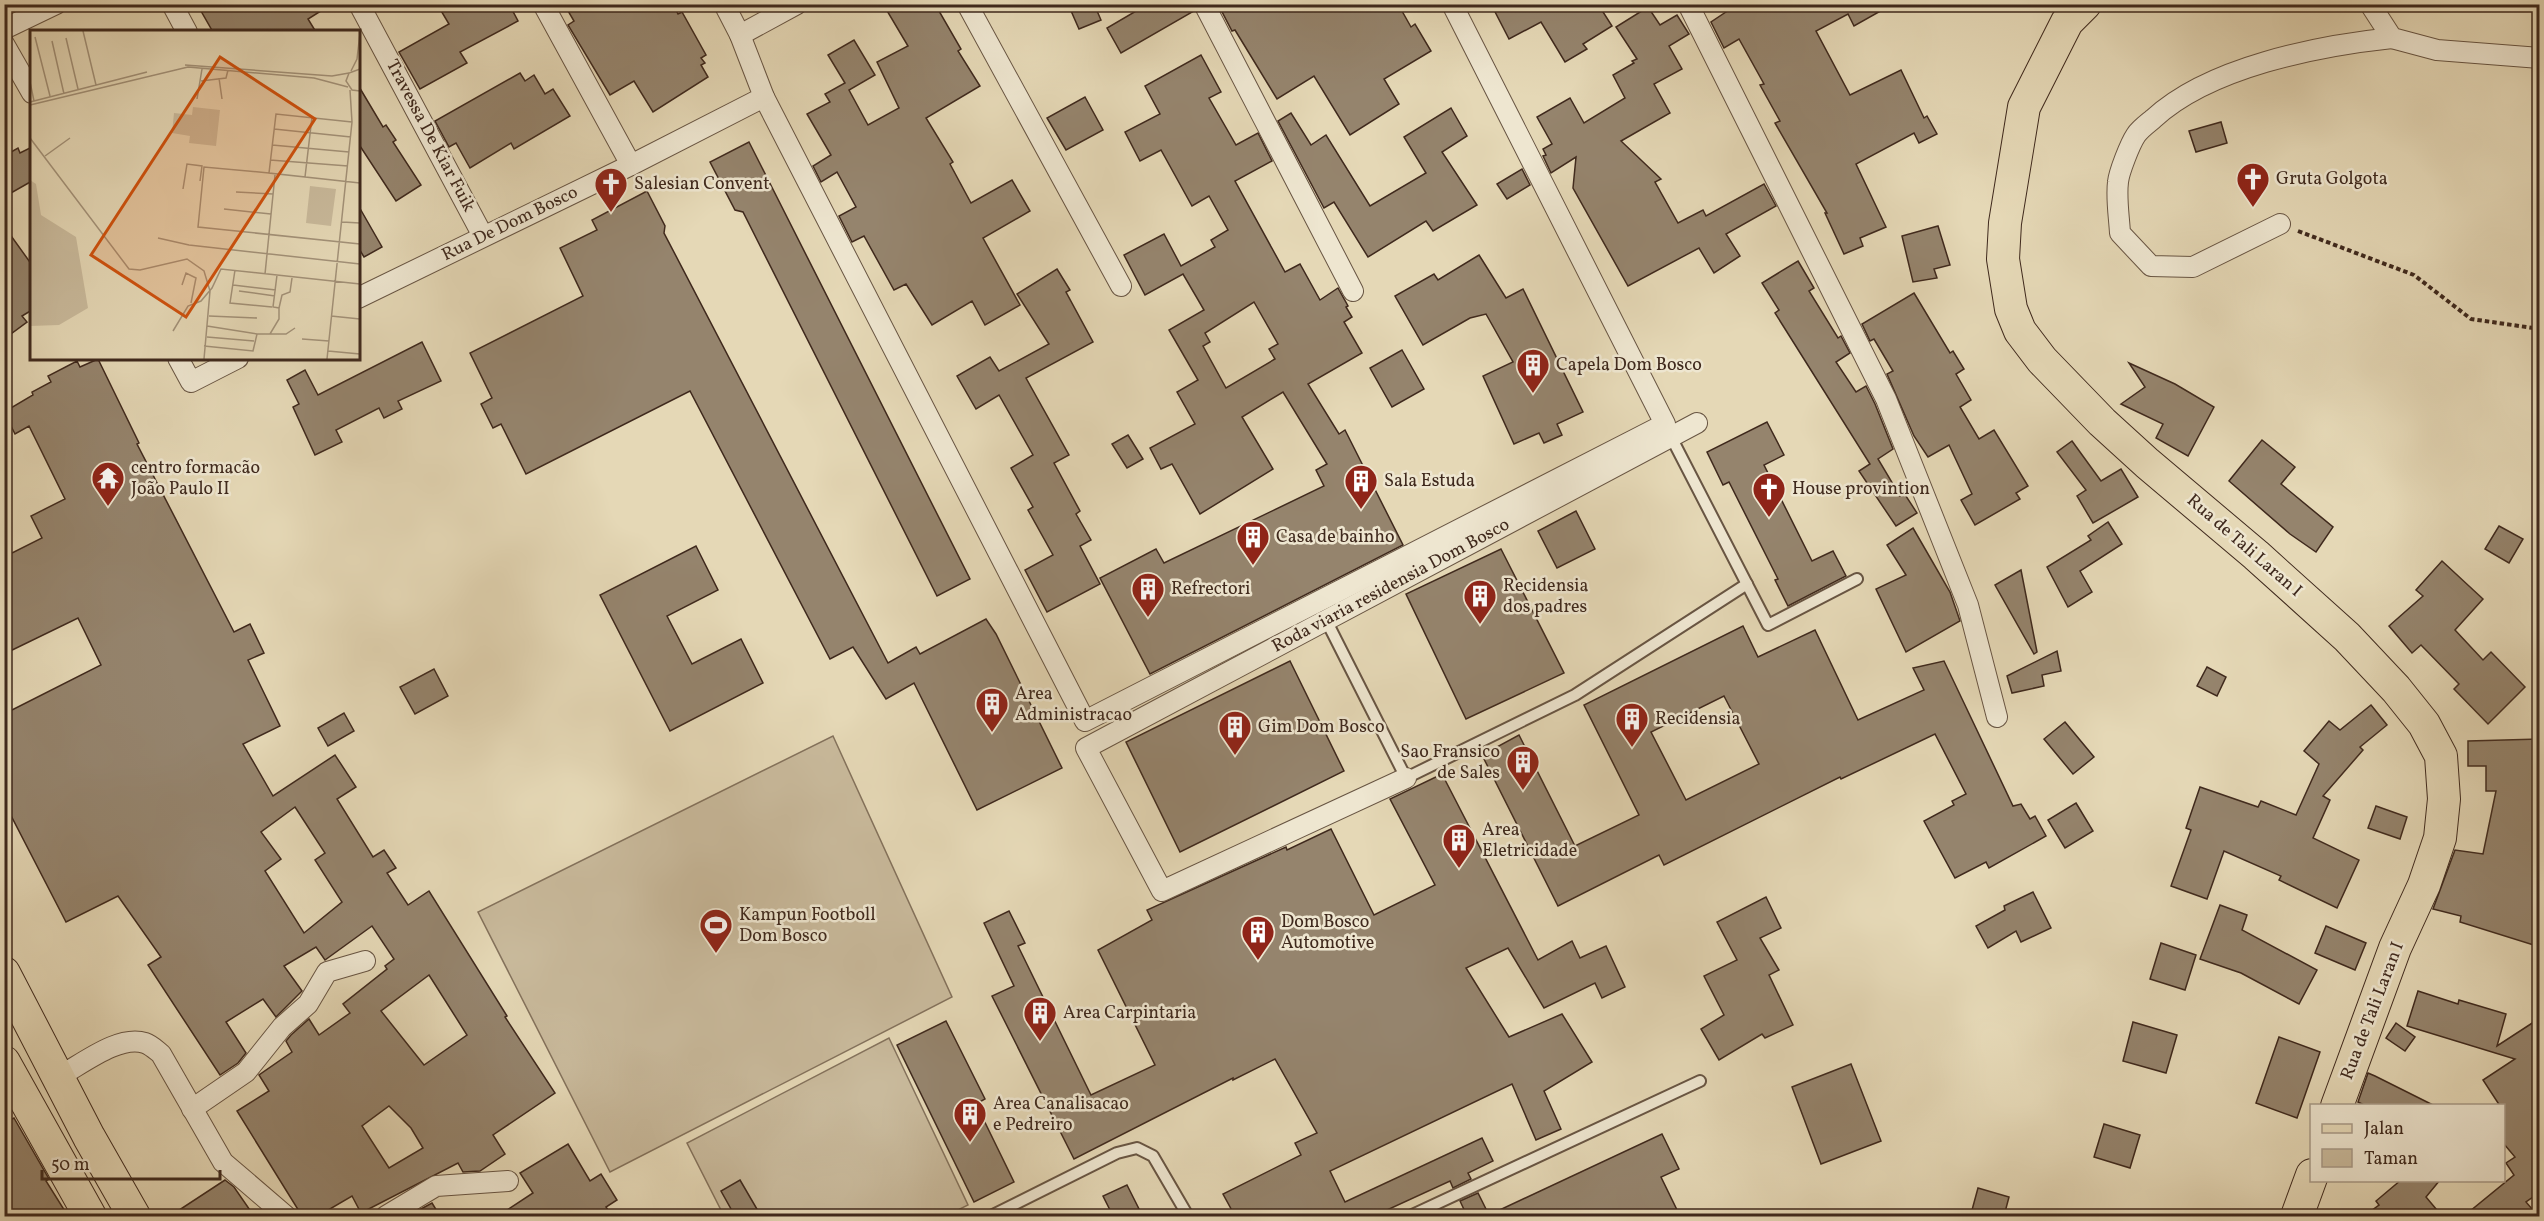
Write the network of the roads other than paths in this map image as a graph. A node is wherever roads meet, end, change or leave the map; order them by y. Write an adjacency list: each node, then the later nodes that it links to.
1 (56, 4): 13 (street)
2 (172, 4): 14 (street)
3 (359, 4): 23 (street, Travessa De Kiar Fuik)
4 (543, 4): 21 (street)
5 (724, 4): 15 (street)
6 (797, 4): 15 (street)
7 (968, 4): 24 (street)
8 (1204, 4): 25 (street)
9 (1452, 4): 30 (street)
10 (1688, 4): 35 (street)
11 (2085, 4): 42 (main road, Rua de Tali Laran I)
12 (2370, 4): 16 (street)
13 (4, 29)
14 (186, 30)
15 (740, 35): 20 (street)
16 (2392, 38): 18 (street); 22 (street)
17 (4, 44): 19 (street)
18 (2540, 58)
19 (30, 90)
20 (764, 97): 21 (street, Rua De Dom Bosco); 33 (street)
21 (631, 165): 23 (street, Rua De Dom Bosco)
22 (2280, 224)
23 (483, 236): 26 (street, Rua De Dom Bosco)
24 (1121, 286)
25 (1353, 291)
26 (360, 297)
27 (179, 360): 28 (street)
28 (234, 360)
29 (1696, 423): 30 (street, Roda viaria residensia Dom Bosco)
30 (1668, 430): 32 (lane); 33 (street); 34 (street, Roda viaria residensia Dom Bosco)
31 (1857, 579): 32 (lane)
32 (1747, 584): 36 (lane)
33 (1317, 602): 34 (lane)
34 (1326, 621): 36 (lane); 36 (street, Roda viaria residensia Dom Bosco)
35 (1997, 717)
36 (1406, 778)
37 (365, 961): 43 (street)
38 (4, 973): 40 (main road)
39 (4, 1062): 46 (main road)
40 (58, 1077): 43 (street); 47 (main road)
41 (1700, 1081): 52 (lane)
42 (2338, 1104)
43 (192, 1109): 48 (street)
44 (2310, 1180): 53 (main road)
45 (508, 1181): 49 (street)
46 (90, 1216)
47 (134, 1216)
48 (286, 1216)
49 (386, 1216)
50 (991, 1216): 51 (lane)
51 (1188, 1216)
52 (1410, 1216)
53 (2296, 1216)

